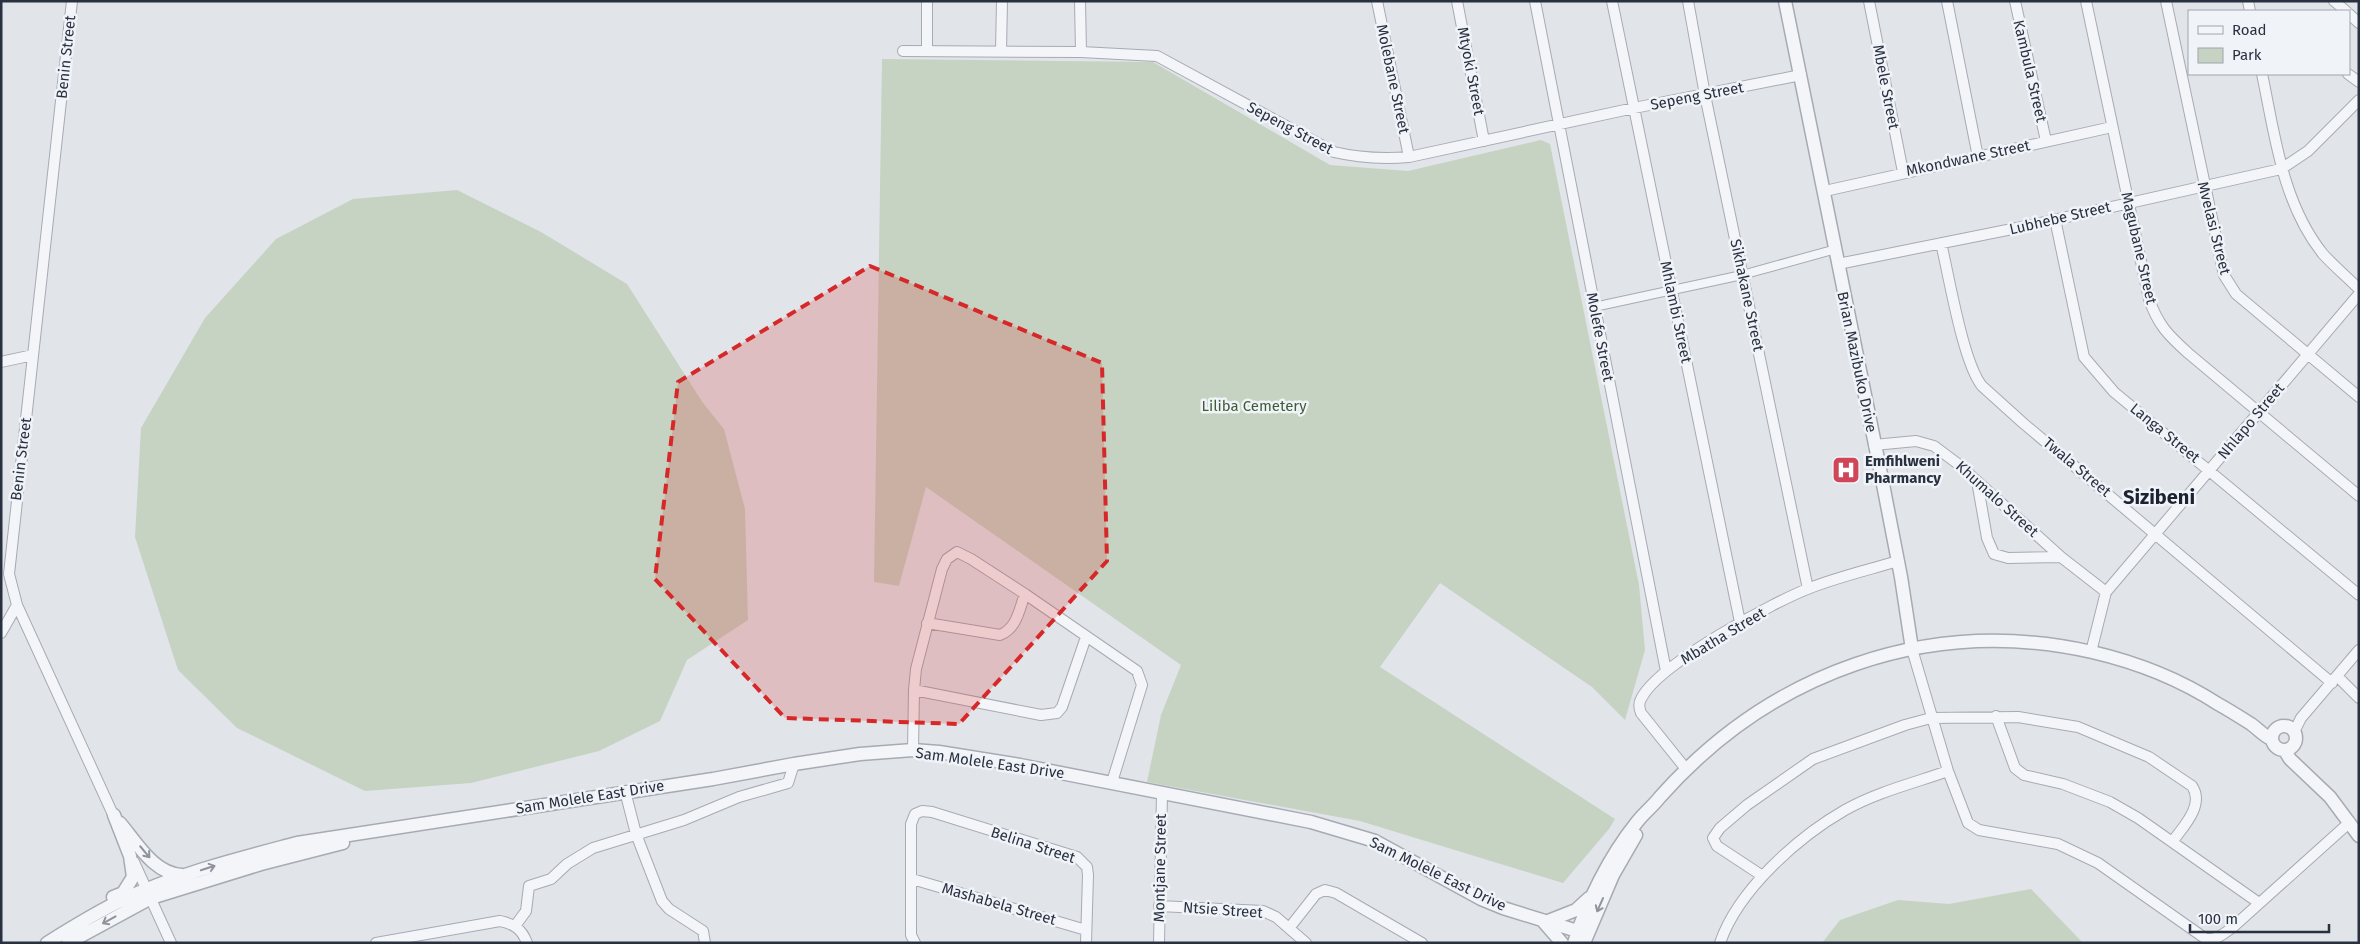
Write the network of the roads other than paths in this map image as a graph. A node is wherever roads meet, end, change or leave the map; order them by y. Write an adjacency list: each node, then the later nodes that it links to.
1 (72, 1): 45 (street, Benin Street)
2 (927, 1): 17 (street)
3 (1002, 1): 18 (street)
4 (1080, 1): 19 (street)
5 (1377, 1): 30 (street, Molebane Street)
6 (1457, 1): 28 (street, Mtyoki Street)
7 (1535, 1): 25 (street, Molefe Street)
8 (1612, 1): 24 (street, Mhlambi Street)
9 (1688, 1): 22 (street, Sikhakane Street)
10 (1786, 1): 20 (street, Brian Mazibuko Drive)
11 (1869, 1): 32 (street, Mbele Street)
12 (1947, 1): 29 (street)
13 (2015, 1): 27 (street, Kambula Street)
14 (2086, 1): 26 (street, Magubane Street)
15 (2166, 1): 33 (street, Mvelasi Street)
16 (903, 50): 17 (street, Sepeng Street)
17 (927, 50): 18 (street, Sepeng Street)
18 (1001, 52): 19 (street, Sepeng Street)
19 (1081, 52): 30 (street, Sepeng Street)
20 (1801, 75): 22 (street, Sepeng Street); 34 (street, Brian Mazibuko Drive)
21 (2262, 75): 31 (street)
22 (1705, 95): 24 (street, Sepeng Street); 40 (street, Sikhakane Street)
23 (2359, 100): 31 (street, Lubhebe Street)
24 (1634, 108): 25 (street, Sepeng Street); 42 (street, Mhlambi Street)
25 (1561, 124): 28 (street, Sepeng Street); 44 (street, Molefe Street)
26 (2112, 127): 27 (street, Mkondwane Street); 35 (street, Magubane Street)
27 (2046, 140): 29 (street, Mkondwane Street)
28 (1484, 141): 30 (street, Sepeng Street)
29 (1978, 156): 32 (street, Mkondwane Street)
30 (1410, 157)
31 (2281, 169): 33 (street, Lubhebe Street); 41 (street)
32 (1903, 172): 34 (street, Mkondwane Street)
33 (2204, 186): 35 (street, Lubhebe Street); 46 (street, Mvelasi Street)
34 (1825, 191): 38 (street, Brian Mazibuko Drive)
35 (2129, 202): 36 (street, Lubhebe Street); 49 (street, Magubane Street)
36 (2055, 219): 37 (street, Lubhebe Street); 51 (street, Langa Street)
37 (1941, 243): 39 (street, Lubhebe Street); 54 (street, Twala Street)
38 (1836, 249): 39 (street, Brian Mazibuko Drive); 40 (street)
39 (1838, 264): 50 (street, Brian Mazibuko Drive)
40 (1742, 275): 42 (street); 57 (street, Sikhakane Street)
41 (2359, 289)
42 (1672, 291): 44 (street); 62 (street, Mhlambi Street)
43 (2359, 294): 46 (street, Nhlapo Street)
44 (1594, 307): 69 (street, Molefe Street)
45 (33, 355): 47 (street); 61 (street, Benin Street)
46 (2307, 355): 48 (street, Mvelasi Street); 49 (street, Nhlapo Street)
47 (1, 362)
48 (2359, 397)
49 (2258, 413): 51 (street, Nhlapo Street); 53 (street, Magubane Street)
50 (1874, 445): 52 (street, Khumalo Street); 56 (street, Brian Mazibuko Drive)
51 (2210, 470): 54 (street, Nhlapo Street); 60 (street, Langa Street)
52 (1977, 481): 55 (street, Khumalo Street); 55 (street)
53 (2359, 496)
54 (2156, 533): 58 (street, Nhlapo Street); 70 (street, Twala Street)
55 (2061, 557): 58 (street, Khumalo Street)
56 (1898, 561): 57 (street, Mbatha Street); 66 (street, Brian Mazibuko Drive)
57 (1808, 589): 62 (street, Mbatha Street)
58 (2106, 592): 68 (street, Nhlapo Street)
59 (1025, 594): 63 (street); 63 (street); 65 (street)
60 (2359, 595)
61 (16, 606): 64 (street); 84 (street, Benin Street)
62 (1740, 622): 69 (street, Mbatha Street)
63 (927, 623): 71 (street)
64 (1, 634)
65 (1086, 637): 71 (street); 80 (street)
66 (1912, 649): 68 (street); 74 (street, Brian Mazibuko Drive); 78 (street)
67 (2359, 650): 70 (street)
68 (2091, 652): 75 (street)
69 (1666, 672): 78 (street, Mbatha Street)
70 (2334, 680): 72 (street, Twala Street); 75 (street)
71 (914, 690): 76 (street)
72 (2359, 698)
73 (1996, 716): 74 (street); 89 (street); 89 (street)
74 (1931, 718): 79 (street, Brian Mazibuko Drive); 91 (street)
75 (2285, 737): 85 (street)
76 (913, 750): 77 (street, Sam Molele East Drive); 80 (street, Sam Molele East Drive)
77 (794, 764): 81 (street, Sam Molele East Drive); 87 (street)
78 (1686, 768): 83 (street)
79 (1948, 771): 91 (street); 103 (street, Brian Mazibuko Drive)
80 (1112, 782): 82 (street, Sam Molele East Drive)
81 (626, 791): 86 (street, Sam Molele East Drive); 87 (street)
82 (1162, 794): 96 (street, Montjane Street); 97 (street, Sam Molele East Drive)
83 (1652, 807): 93 (street); 102 (street, one-way to 102)
84 (114, 815): 90 (street, one-way to 90); 94 (street, Benin Street); 101 (street)
85 (2350, 822): 88 (street); 95 (street)
86 (371, 833): 90 (street, Sam Molele East Drive, one-way to 86); 94 (street, Sam Molele East Drive)
87 (636, 834): 98 (street); 108 (street)
88 (2359, 836)
89 (2172, 842): 95 (street)
90 (184, 876): 94 (street, Sam Molele East Drive)
91 (1761, 876): 115 (street)
92 (912, 879): 100 (street, Mashabela Street); 100 (street, Belina Street); 109 (street)
93 (1594, 893): 97 (street); 102 (street)
94 (148, 894): 101 (street, Sam Molele East Drive); 105 (street, Benin Street)
95 (2259, 903): 103 (street)
96 (1160, 906): 99 (street, Ntsie Street); 111 (street, Montjane Street)
97 (1544, 920): 102 (street, Sam Molele East Drive); 114 (street)
98 (515, 926): 106 (street); 107 (street)
99 (1290, 927): 112 (street, Ntsie Street); 113 (street)
100 (1086, 930): 110 (street, Belina Street)
101 (67, 937): 104 (street, Sam Molele East Drive)
102 (1581, 938)
103 (2215, 941)
104 (47, 943)
105 (171, 943)
106 (376, 943)
107 (527, 943)
108 (705, 943)
109 (915, 943)
110 (1086, 943)
111 (1159, 943)
112 (1306, 943)
113 (1422, 943)
114 (1562, 943)
115 (1720, 943)

